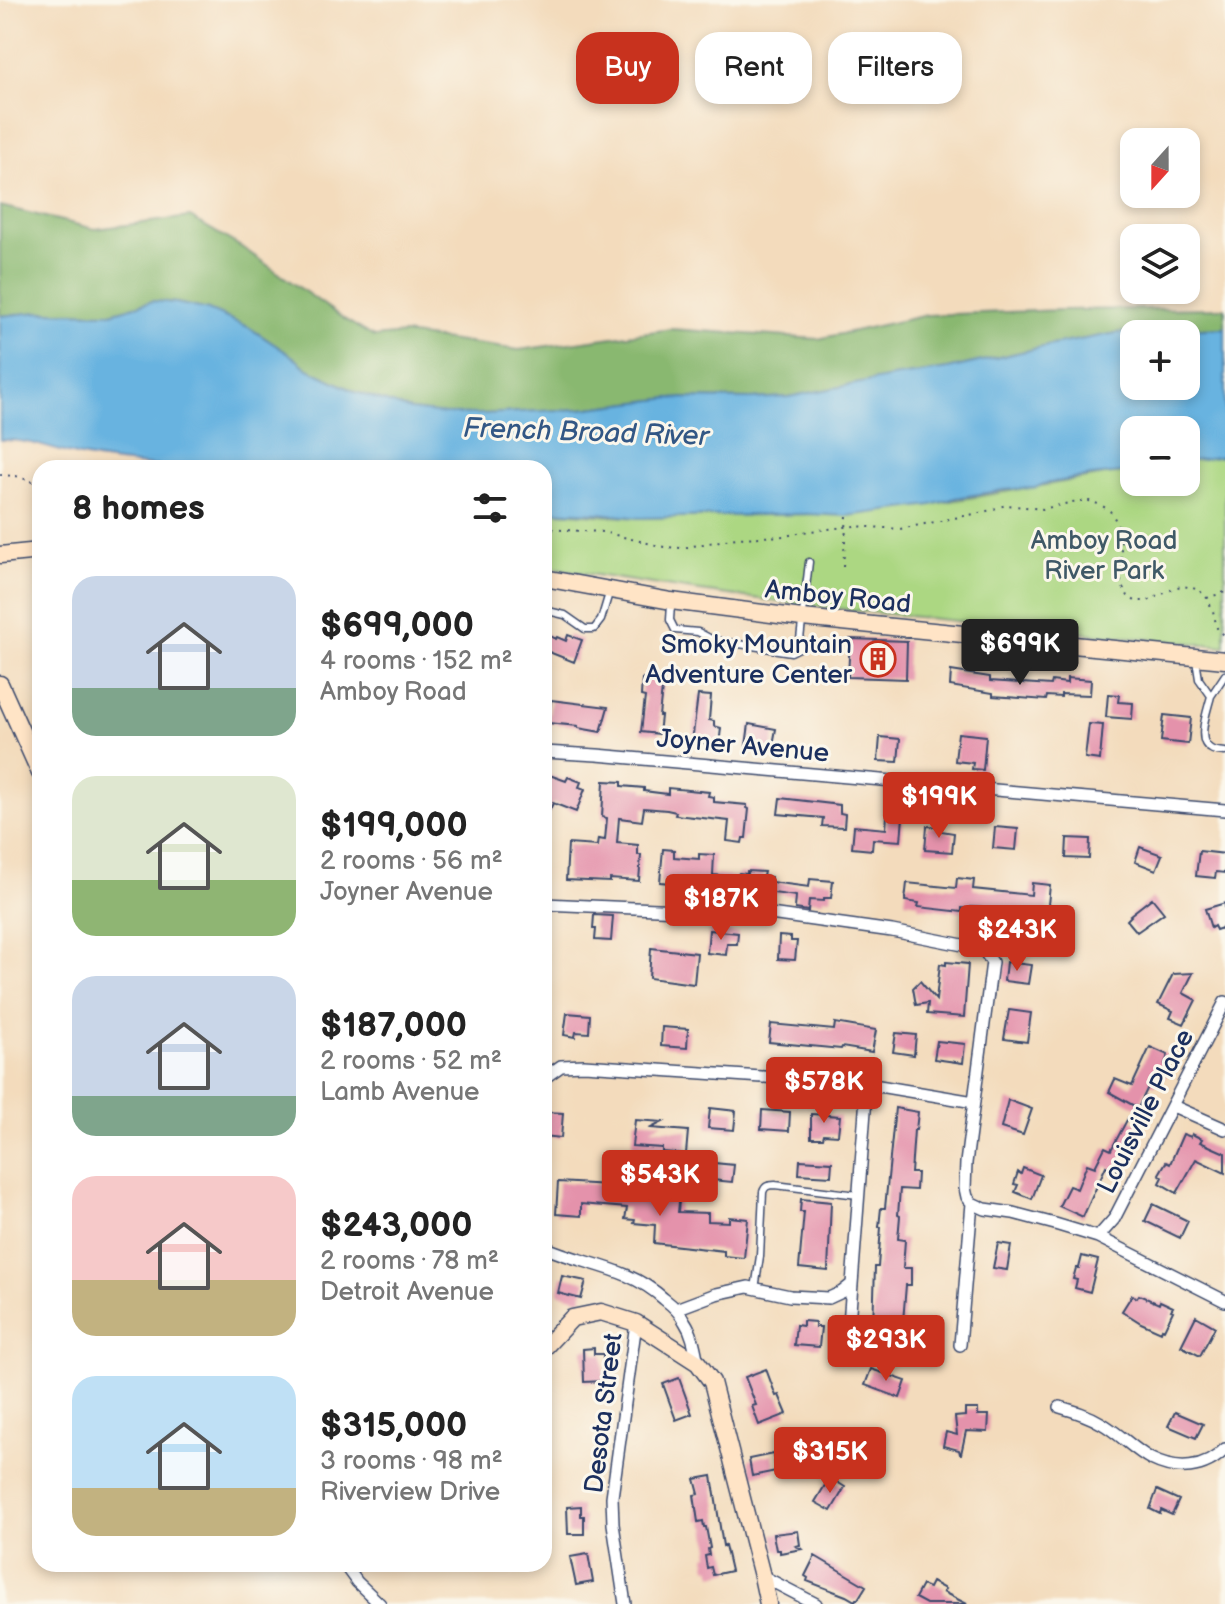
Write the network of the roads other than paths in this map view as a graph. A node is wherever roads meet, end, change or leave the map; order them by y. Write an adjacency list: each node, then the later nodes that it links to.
1 (32, 552): 2 (main road)
2 (0, 555)
3 (809, 562): 8 (lane)
4 (552, 579): 5 (main road, Amboy Road)
5 (610, 590): 6 (main road, Amboy Road); 7 (lane)
6 (671, 601): 8 (main road, Amboy Road); 8 (lane)
7 (552, 612)
8 (802, 618): 9 (main road, Amboy Road)
9 (1196, 657): 10 (main road, Amboy Road); 13 (lane)
10 (1225, 660)
11 (1225, 675): 13 (lane)
12 (0, 684): 16 (main road)
13 (1211, 696): 15 (lane)
14 (552, 752): 17 (street, Joyner Avenue)
15 (1225, 752)
16 (32, 755)
17 (1225, 810)
18 (552, 904): 22 (street)
19 (1225, 1002): 23 (street, Louisville Place)
20 (552, 1072): 21 (street)
21 (867, 1084): 22 (street); 25 (street)
22 (974, 1102): 26 (street)
23 (1173, 1106): 24 (street); 27 (street, Louisville Place)
24 (1225, 1129)
25 (860, 1195): 29 (street); 30 (lane)
26 (972, 1203): 27 (street); 35 (street)
27 (1098, 1237): 31 (street)
28 (552, 1251): 32 (street)
29 (852, 1284): 30 (street); 36 (street)
30 (755, 1289): 32 (street)
31 (1225, 1301)
32 (676, 1309): 37 (street)
33 (636, 1323): 34 (main road); 37 (main road); 43 (street, Desota Street)
34 (552, 1339)
35 (960, 1345)
36 (847, 1351)
37 (698, 1363): 41 (main road)
38 (1060, 1407): 39 (street)
39 (1225, 1449)
40 (350, 1572): 42 (street)
41 (762, 1576): 44 (main road); 45 (street)
42 (380, 1604)
43 (625, 1604)
44 (768, 1604)
45 (816, 1604)

